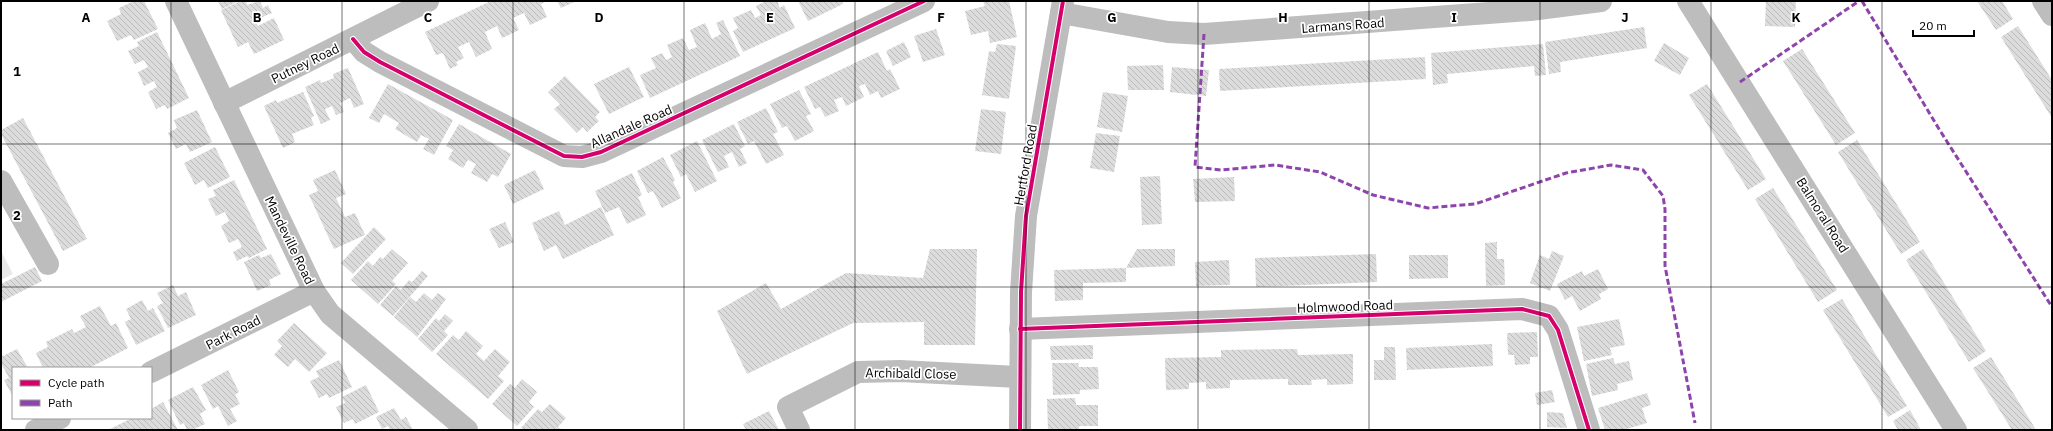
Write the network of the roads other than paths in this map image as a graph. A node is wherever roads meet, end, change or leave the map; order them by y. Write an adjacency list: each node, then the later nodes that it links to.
1 (176, 1): 10 (street, Mandeville Road)
2 (428, 1): 9 (street, Putney Road)
3 (924, 1): 9 (street, Allandale Road)
4 (1602, 1): 7 (street, Larmans Road)
5 (1688, 1): 23 (street, Balmoral Road)
6 (2043, 1): 8 (street)
7 (1062, 7): 14 (street, Hertford Road)
8 (2052, 15)
9 (353, 39): 10 (street, Putney Road)
10 (224, 103): 13 (street, Mandeville Road)
11 (1, 181): 12 (street)
12 (48, 264)
13 (314, 291): 15 (street, Park Road); 19 (street, Mandeville Road)
14 (1020, 329): 16 (street, Hertford Road); 22 (street, Holmwood Road)
15 (152, 372)
16 (1019, 377): 20 (street, Archibald Close); 21 (street, Hertford Road)
17 (58, 419): 18 (street)
18 (36, 430)
19 (467, 430)
20 (799, 430)
21 (1020, 430)
22 (1589, 430)
23 (1956, 430)

